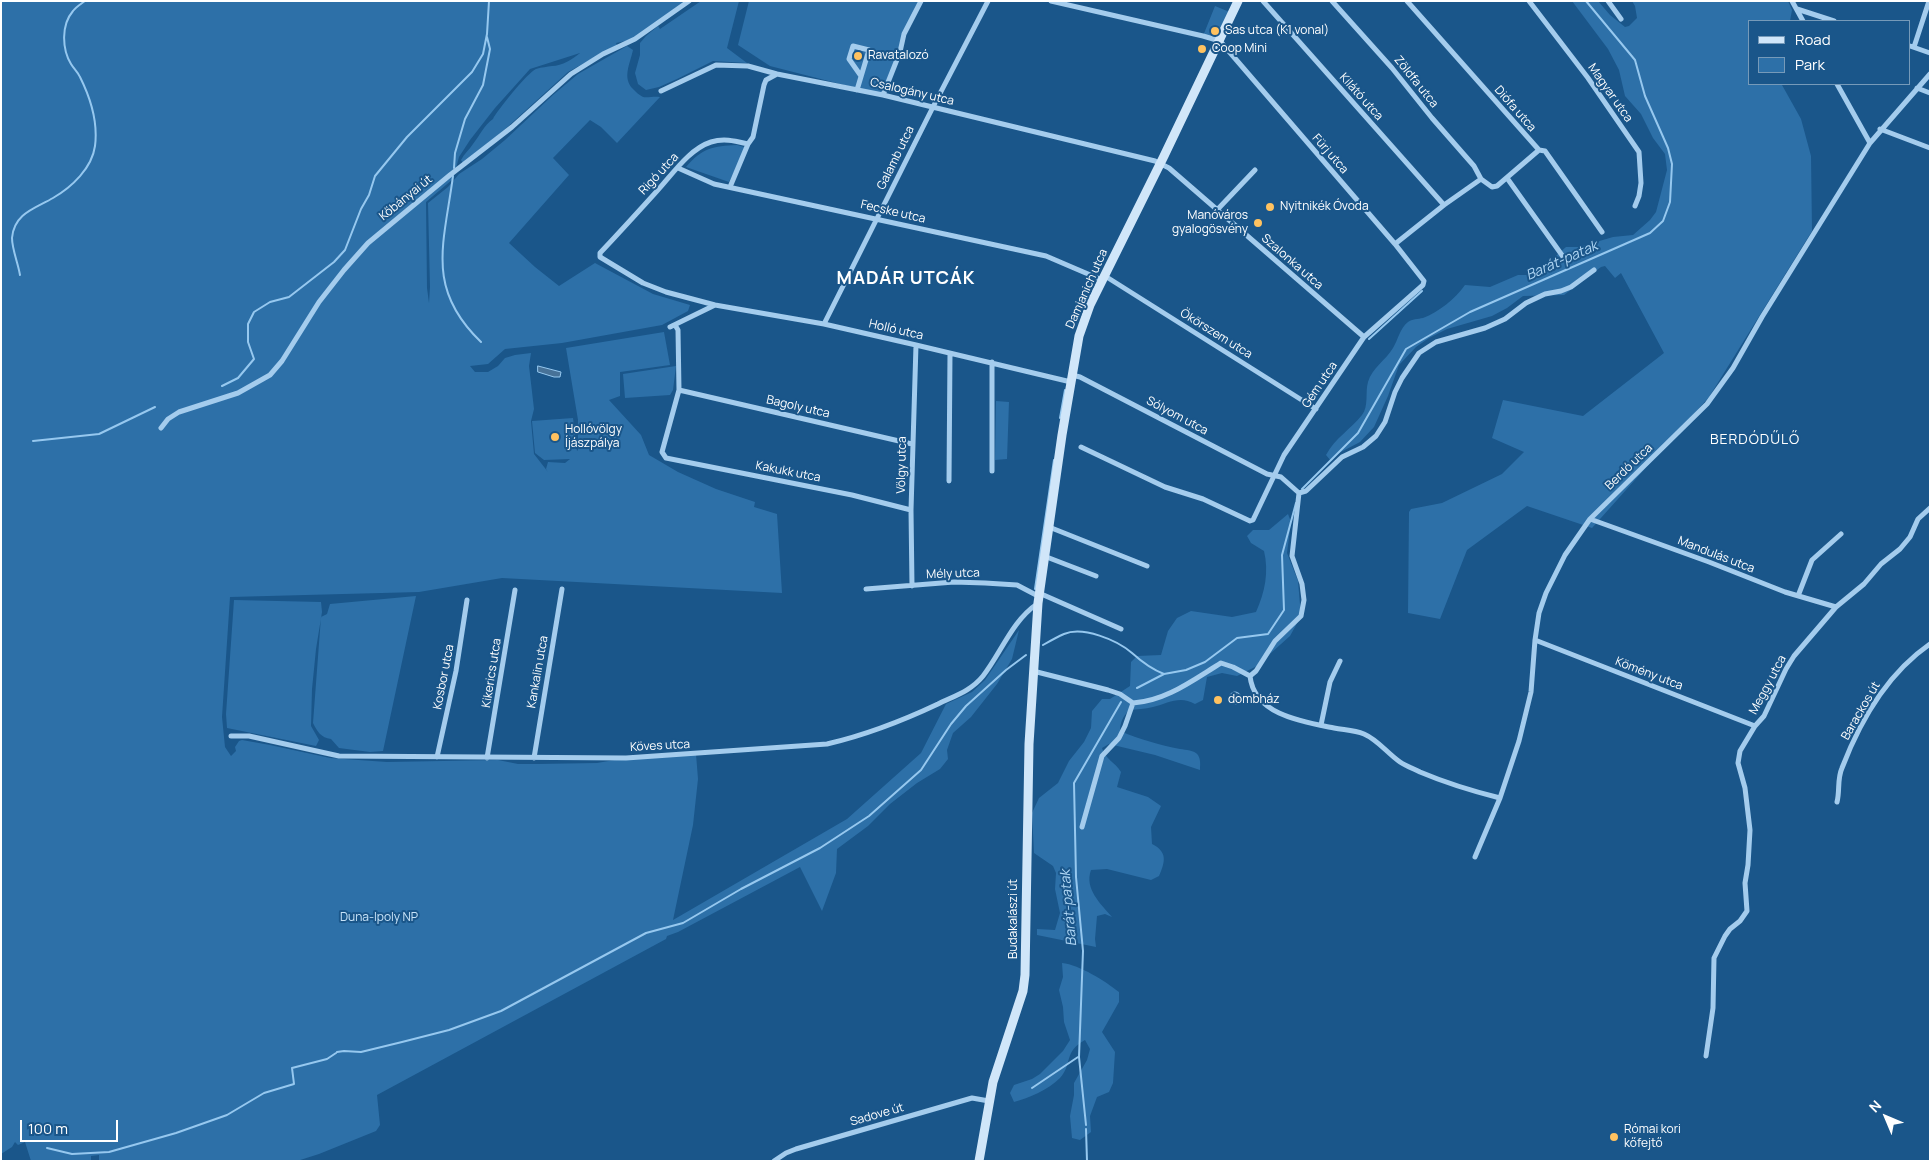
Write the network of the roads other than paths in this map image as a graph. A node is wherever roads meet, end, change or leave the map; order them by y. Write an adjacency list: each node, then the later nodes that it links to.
1 (689, 1): 61 (street, Kőbányai út)
2 (921, 1): 28 (street)
3 (988, 1): 29 (street, Galamb utca)
4 (1051, 1): 17 (street)
5 (1238, 1): 17 (main road, Damjanich utca)
6 (1263, 1): 41 (street, Kilátó utca)
7 (1332, 1): 38 (street, Zöldfa utca)
8 (1407, 1): 34 (street, Diófa utca)
9 (1528, 1): 42 (street, Magyar utca)
10 (1608, 1): 14 (street)
11 (1792, 1): 13 (street)
12 (1928, 1): 18 (street)
13 (1797, 9): 15 (street); 16 (street)
14 (1621, 18)
15 (1802, 20)
16 (1831, 20)
17 (1220, 41): 35 (main road, Damjanich utca); 46 (street, Fürj utca)
18 (1912, 47): 19 (street)
19 (1930, 53)
20 (777, 74): 25 (street, Csalogány utca); 26 (street, Csalogány utca); 32 (street)
21 (1930, 74): 24 (street, Berdó utca)
22 (861, 76): 22 (street); 25 (street)
23 (1838, 85): 31 (street)
24 (1917, 88): 27 (street); 30 (street, Berdó utca)
25 (857, 90): 28 (street, Csalogány utca)
26 (661, 91)
27 (1930, 93)
28 (883, 95): 29 (street, Csalogány utca)
29 (933, 107): 35 (street, Csalogány utca); 44 (street, Galamb utca)
30 (1880, 129): 31 (street, Berdó utca); 33 (street)
31 (1870, 143): 70 (street, Berdó utca)
32 (748, 144): 36 (street, Rigó utca); 40 (street)
33 (1930, 148)
34 (1539, 150): 39 (street); 45 (street, Diófa utca)
35 (1161, 164): 43 (street, Szalonka utca); 50 (main road, Damjanich utca)
36 (678, 168): 40 (street, Fecske utca); 47 (street, Rigó utca)
37 (1255, 170): 43 (street)
38 (1481, 178): 39 (street); 41 (street)
39 (1507, 178): 48 (street)
40 (730, 187): 44 (street, Fecske utca)
41 (1444, 205): 46 (street)
42 (1635, 206)
43 (1217, 210): 54 (street, Szalonka utca)
44 (878, 218): 50 (street, Fecske utca); 53 (street, Galamb utca)
45 (1602, 232)
46 (1395, 244): 51 (street, Fürj utca)
47 (600, 253): 52 (street, Holló utca)
48 (1564, 258)
49 (1594, 270): 67 (street)
50 (1104, 278): 58 (main road, Damjanich utca); 60 (street, Ökörszem utca)
51 (1424, 281): 54 (street, Gém utca)
52 (715, 305): 53 (street, Holló utca); 59 (street)
53 (824, 324): 55 (street, Holló utca)
54 (1364, 337): 60 (street, Gém utca)
55 (916, 345): 56 (street, Holló utca); 62 (street, Völgy utca)
56 (950, 353): 57 (street, Holló utca); 66 (street)
57 (992, 362): 58 (street, Holló utca); 64 (street)
58 (1071, 378): 65 (street, Sólyom utca); 71 (main road, Damjanich utca)
59 (679, 390): 62 (street, Bagoly utca); 69 (street, Kakukk utca)
60 (1316, 409): 65 (street, Gém utca)
61 (161, 428)
62 (912, 444): 69 (street, Völgy utca)
63 (1081, 447): 65 (street, Gém utca)
64 (992, 471)
65 (1273, 475): 67 (street, Sólyom utca)
66 (948, 481)
67 (1299, 493): 89 (street)
68 (1930, 508): 83 (street, Meggy utca)
69 (911, 510): 76 (street, Völgy utca)
70 (1590, 519): 80 (street, Mandulás utca); 85 (street, Berdó utca)
71 (1048, 527): 73 (main road, Damjanich utca); 74 (street)
72 (1842, 534): 80 (street)
73 (1044, 556): 75 (street); 81 (main road, Damjanich utca)
74 (1147, 566)
75 (1096, 576)
76 (912, 586): 78 (street, Mély utca); 81 (street, Mély utca)
77 (562, 589): 96 (street, Kankalin utca)
78 (866, 589)
79 (515, 590): 95 (street, Kikerics utca)
80 (1798, 596): 83 (street, Mandulás utca)
81 (1038, 598): 84 (street, Mély utca); 88 (main road, Damjanich utca); 96 (street, Köves utca)
82 (468, 600): 94 (street, Kosbor utca)
83 (1836, 607): 92 (street, Meggy utca)
84 (1121, 629)
85 (1535, 640): 92 (street, Kömény utca); 97 (street, Berdó utca)
86 (1930, 644): 98 (street, Barackos út)
87 (1340, 661): 91 (street)
88 (1033, 672): 90 (street); 102 (main road, Budakalászi út)
89 (1250, 676): 90 (street); 91 (street)
90 (1133, 703): 99 (street)
91 (1321, 725): 97 (street)
92 (1755, 726): 101 (street, Meggy utca)
93 (231, 736): 94 (street, Köves utca)
94 (437, 758): 95 (street, Köves utca)
95 (487, 758): 96 (street, Köves utca)
96 (534, 758)
97 (1500, 798): 100 (street, Berdó utca)
98 (1837, 802)
99 (1082, 826)
100 (1475, 857)
101 (1706, 1056)
102 (989, 1101): 103 (street, Sadove út); 104 (main road, Budakalászi út)
103 (774, 1161)
104 (979, 1161)

